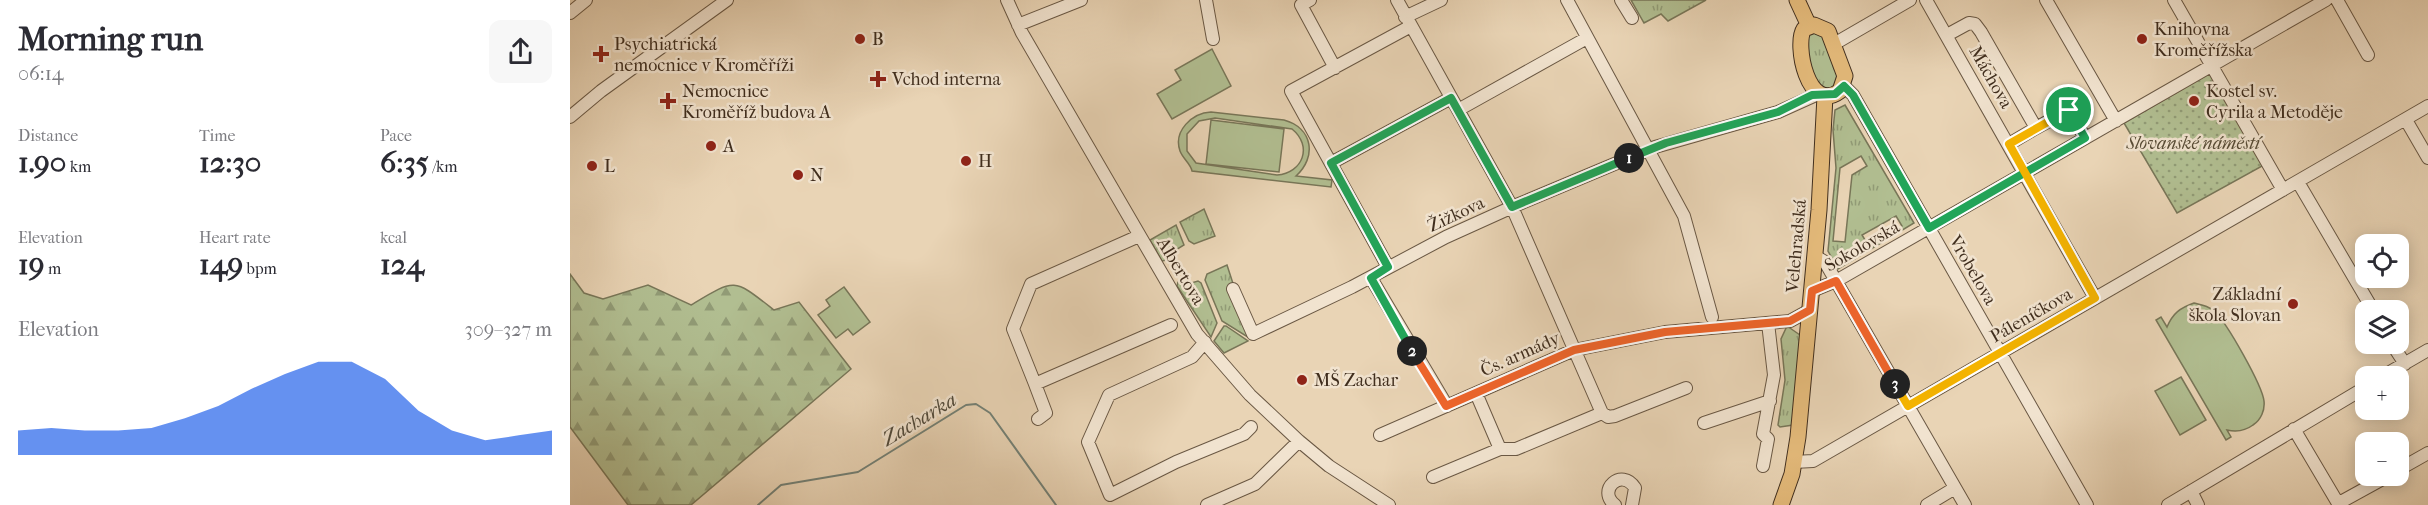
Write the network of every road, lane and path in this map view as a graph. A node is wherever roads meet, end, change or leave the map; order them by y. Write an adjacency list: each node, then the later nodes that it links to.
1 (586, 0): 18 (street)
2 (726, 0): 37 (street)
3 (1007, 0): 21 (street, Albertova)
4 (1081, 0): 21 (street)
5 (1206, 0): 25 (street)
6 (1310, 0): 29 (street)
7 (1397, 0): 20 (street)
8 (1441, 0): 20 (street)
9 (1567, 0): 24 (street)
10 (1621, 0): 19 (street)
11 (1797, 0): 22 (main road)
12 (1910, 0): 26 (street)
13 (1926, 0): 23 (street, Máchova)
14 (2046, 0): 39 (street)
15 (2174, 0): 28 (street)
16 (2326, 0): 28 (street)
17 (2337, 0): 27 (street)
18 (570, 13)
19 (1632, 18)
20 (1408, 21): 29 (street); 33 (street)
21 (1018, 25): 52 (street, Albertova)
22 (1809, 26): 26 (main road); 30 (main road)
23 (1947, 35): 41 (street); 43 (street, Máchova)
24 (1587, 38): 36 (street); 44 (street)
25 (1213, 39)
26 (1834, 44): 31 (main road)
27 (2368, 55)
28 (2211, 65): 39 (street); 49 (street)
29 (1335, 68): 46 (street)
30 (1809, 80): 32 (main road); 34 (street)
31 (1844, 86): 32 (main road); 51 (street, Vrobelova)
32 (1821, 95): 34 (street, Žižkova); 40 (main road, Velehradská)
33 (1451, 98): 36 (street); 46 (street)
34 (1796, 102): 40 (street); 44 (street, Žižkova)
35 (2428, 106): 38 (street, Páleníčkova)
36 (1458, 110): 50 (street)
37 (570, 117)
38 (2406, 120): 45 (street); 48 (street, Páleníčkova)
39 (2116, 121): 42 (street, Sokolovská)
40 (1825, 122): 53 (main road, Velehradská)
41 (2036, 128): 42 (street); 43 (street)
42 (2085, 138): 47 (street, Sokolovská)
43 (2009, 144): 47 (street, Máchova)
44 (1649, 150): 50 (street, Žižkova); 62 (street)
45 (2428, 158)
46 (1331, 163): 54 (street)
47 (2025, 174): 51 (street, Sokolovská); 59 (street, Máchova)
48 (2298, 182): 49 (street, Páleníčkova); 60 (street)
49 (2283, 190): 59 (street, Páleníčkova)
50 (1512, 207): 54 (street, Žižkova); 68 (street)
51 (1929, 228): 56 (street, Sokolovská); 70 (street, Vrobelova)
52 (1139, 236): 67 (street, Albertova); 74 (street)
53 (1815, 256): 56 (street); 58 (main road, Velehradská)
54 (1388, 267): 55 (street, Žižkova)
55 (1371, 278): 57 (street, Žižkova); 79 (street)
56 (1836, 281): 58 (street, Sokolovská); 80 (street)
57 (1233, 289)
58 (1812, 291): 61 (main road, Velehradská)
59 (2095, 298): 70 (street, Páleníčkova)
60 (2367, 300)
61 (1810, 310): 63 (street); 66 (main road, Velehradská)
62 (1712, 317)
63 (1790, 321): 64 (street, Čs. armády); 66 (street)
64 (1768, 323): 68 (street, Čs. armády); 78 (street)
65 (1171, 325): 74 (street)
66 (1807, 339): 90 (main road, Velehradská)
67 (1205, 342): 87 (street, Albertova); 97 (street)
68 (1574, 350): 76 (street, Čs. armády); 81 (street)
69 (2428, 350): 72 (street)
70 (2001, 353): 80 (street, Páleníčkova); 106 (street, Vrobelova)
71 (2398, 354): 72 (street)
72 (2404, 364): 73 (street)
73 (2400, 366)
74 (1035, 384): 82 (street)
75 (1686, 387): 81 (street)
76 (1476, 393): 79 (street, Čs. armády); 88 (street)
77 (2355, 393): 85 (street)
78 (1770, 401): 83 (street); 92 (street)
79 (1446, 406): 86 (street, Čs. armády)
80 (1908, 406): 90 (street, Páleníčkova); 95 (street)
81 (1602, 413): 88 (street)
82 (1038, 419)
83 (1704, 423)
84 (1251, 427): 97 (street)
85 (2294, 429): 96 (street); 99 (street)
86 (1380, 435)
87 (1299, 441): 100 (street); 101 (street, Albertova)
88 (1500, 449): 93 (street)
89 (2428, 453): 91 (street)
90 (1794, 462): 103 (main road, Velehradská)
91 (2409, 464)
92 (1763, 466)
93 (1433, 477)
94 (2370, 486): 99 (street)
95 (1955, 488): 104 (street); 105 (street)
96 (2191, 491): 107 (street); 108 (street)
97 (1112, 500)
98 (1631, 504): 102 (street)
99 (2339, 504)
100 (1207, 505)
101 (1389, 505)
102 (1615, 505)
103 (1781, 505)
104 (1927, 505)
105 (1965, 505)
106 (2087, 505)
107 (2168, 505)
108 (2198, 505)

